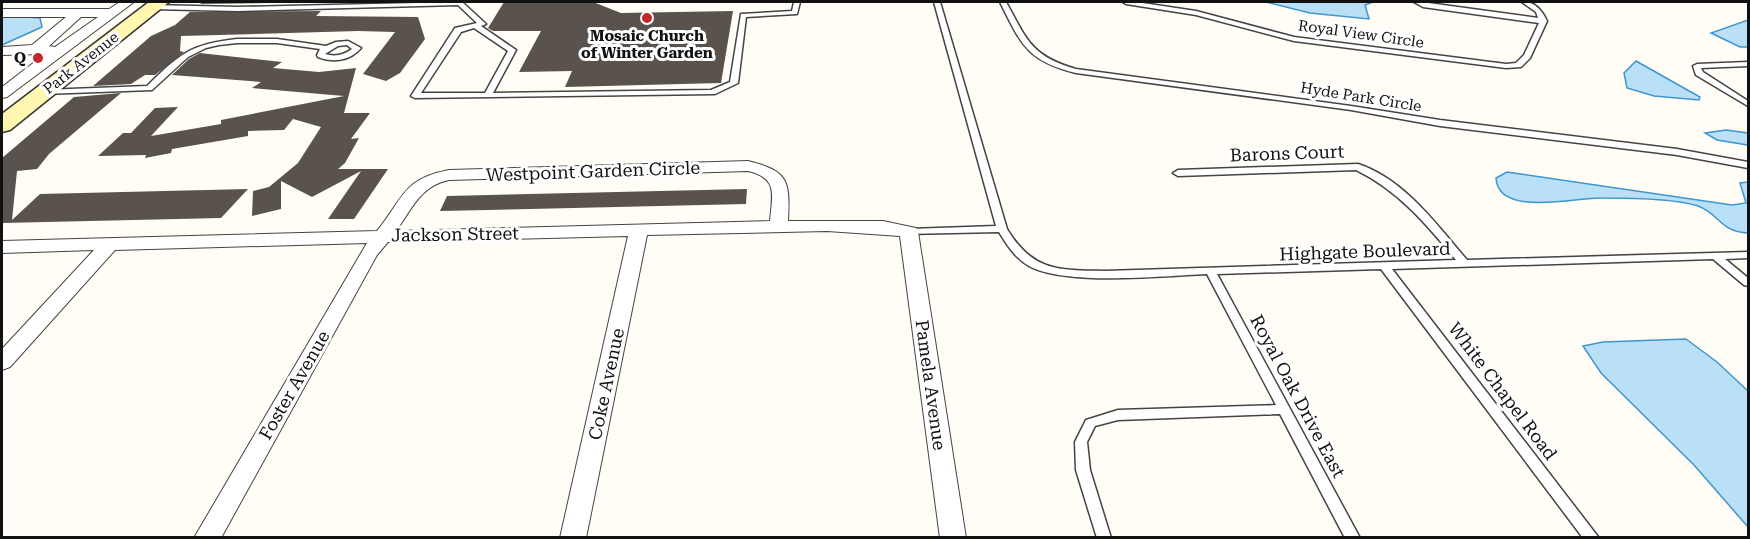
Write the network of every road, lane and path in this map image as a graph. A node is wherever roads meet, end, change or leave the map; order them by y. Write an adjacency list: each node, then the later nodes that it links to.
1 (128, 2): 12 (street)
2 (797, 2): 25 (lane)
3 (937, 2): 31 (lane, Highgate Boulevard)
4 (1003, 2): 19 (lane)
5 (1126, 2): 13 (lane, Royal View Circle)
6 (1417, 2): 13 (lane)
7 (1525, 2): 13 (lane)
8 (156, 4): 9 (lane); 23 (street, Park Avenue)
9 (192, 4): 14 (lane)
10 (2, 13): 11 (street)
11 (78, 13): 12 (street); 16 (street)
12 (112, 13): 18 (street)
13 (1543, 21)
14 (475, 26): 25 (lane); 25 (lane)
15 (325, 48): 23 (lane)
16 (36, 49): 17 (street); 18 (street)
17 (2, 51)
18 (58, 51): 22 (street)
19 (1038, 58): 21 (lane); 28 (lane, Hyde Park Circle)
20 (1749, 64): 26 (lane)
21 (1037, 69)
22 (9, 82): 24 (street)
23 (48, 89): 27 (street, Park Avenue)
24 (2, 94)
25 (488, 95)
26 (1749, 104)
27 (2, 124)
28 (1749, 165)
29 (1178, 173): 39 (lane, Barons Court)
30 (779, 226): 32 (street, Jackson Street); 33 (street, Jackson Street); 34 (street, Westpoint Garden Circle)
31 (1002, 229): 33 (lane); 41 (lane, Highgate Boulevard)
32 (639, 230): 34 (street, Jackson Street); 46 (street, Coke Avenue)
33 (909, 232): 47 (street, Pamela Avenue)
34 (383, 235): 35 (street, Jackson Street); 45 (street, Foster Avenue)
35 (110, 244): 36 (street, Jackson Street); 43 (street)
36 (2, 247)
37 (1749, 255): 38 (lane, Highgate Boulevard)
38 (1715, 256): 39 (lane, Highgate Boulevard); 42 (lane)
39 (1465, 264): 40 (lane, Highgate Boulevard)
40 (1384, 266): 41 (lane, Highgate Boulevard); 50 (lane, White Chapel Road)
41 (1211, 272): 44 (lane, Royal Oak Drive East)
42 (1749, 283)
43 (2, 362)
44 (1284, 409): 48 (lane); 49 (lane, Royal Oak Drive East)
45 (207, 537)
46 (573, 537)
47 (953, 537)
48 (1104, 537)
49 (1353, 537)
50 (1592, 537)

